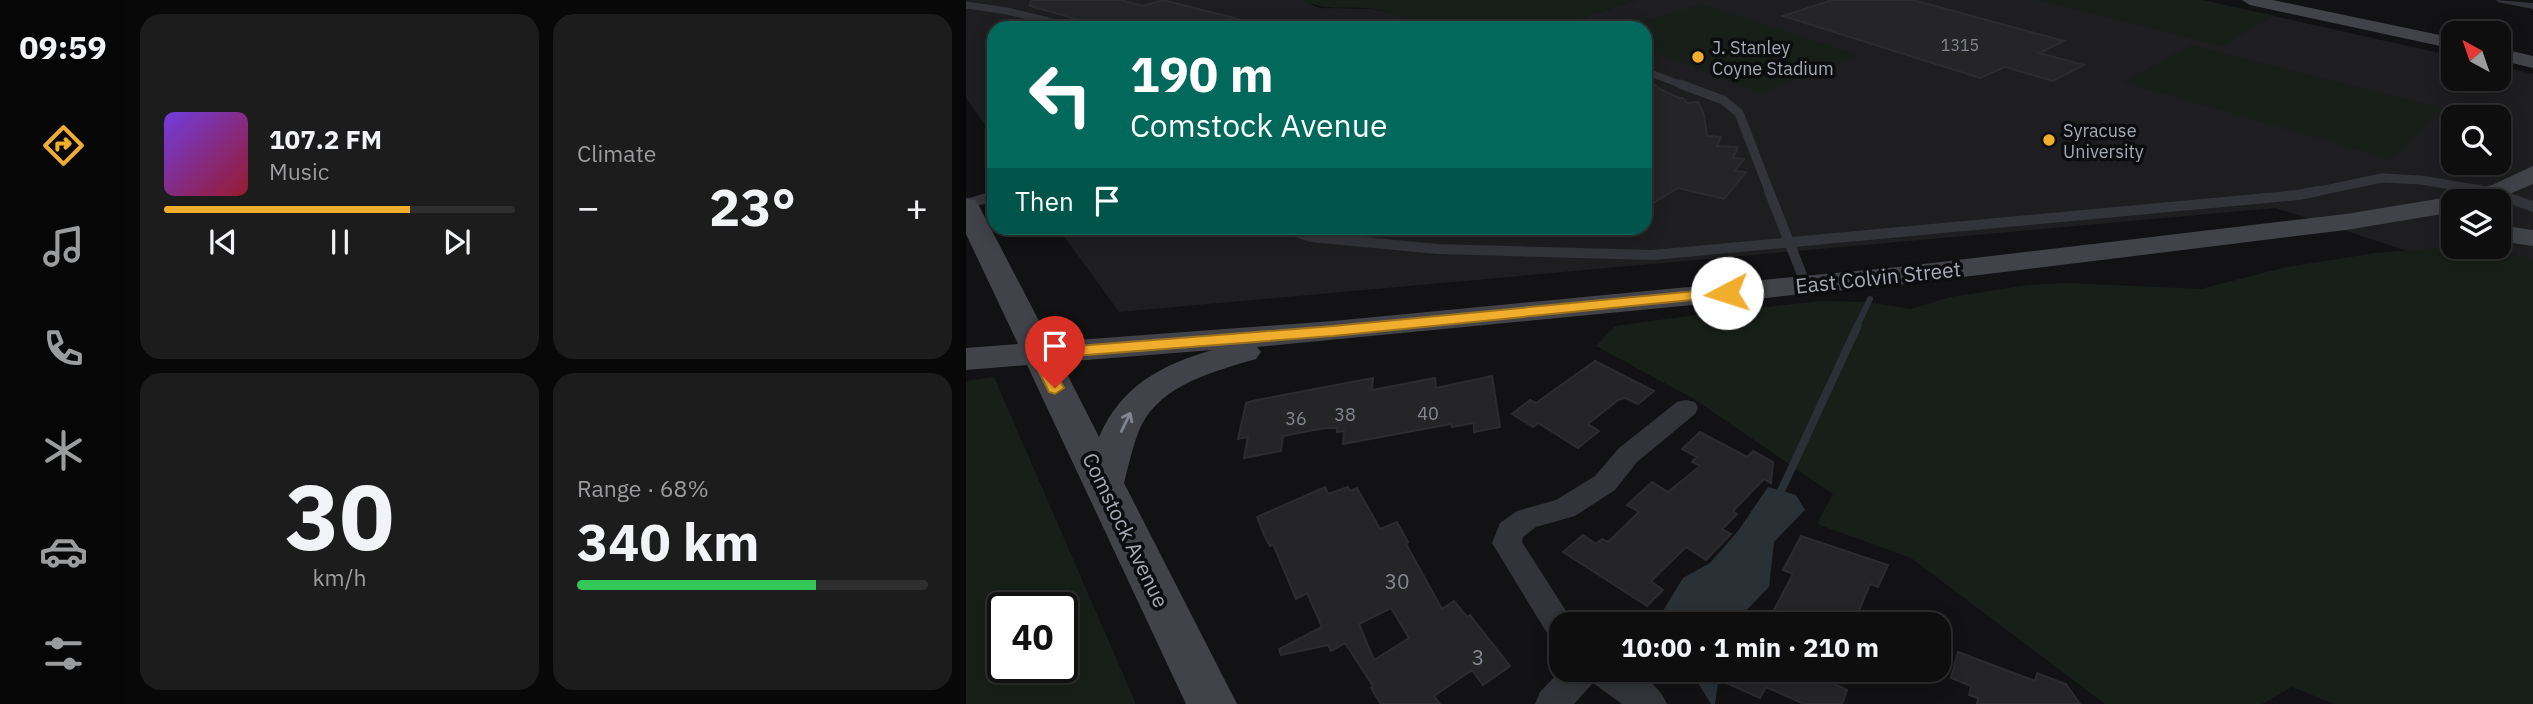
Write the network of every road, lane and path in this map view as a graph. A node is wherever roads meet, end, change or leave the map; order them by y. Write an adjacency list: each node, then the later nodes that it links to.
1 (2250, 0): 6 (street)
2 (2502, 0): 4 (street)
3 (966, 5): 5 (lane)
4 (2533, 6)
5 (1048, 21)
6 (2441, 41)
7 (2511, 57): 8 (street)
8 (2533, 62)
9 (1652, 74): 23 (lane)
10 (2533, 173): 12 (street)
11 (2474, 189): 23 (lane)
12 (2504, 189)
13 (987, 198): 15 (lane)
14 (2511, 198): 17 (street)
15 (966, 205): 26 (street, Comstock Avenue)
16 (2441, 206): 18 (street, East Colvin Street)
17 (2533, 207)
18 (2346, 222): 19 (street); 24 (street, East Colvin Street)
19 (2441, 227)
20 (1305, 235): 23 (lane)
21 (2511, 235): 22 (street)
22 (2533, 239)
23 (1788, 243): 24 (lane)
24 (1806, 285): 25 (street, East Colvin Street)
25 (1333, 331): 26 (street, East Colvin Street); 29 (street, one-way to 25)
26 (1038, 354): 27 (street, East Colvin Street); 29 (street, Comstock Avenue)
27 (966, 359)
28 (1686, 408): 30 (street)
29 (1103, 486): 33 (street, Comstock Avenue)
30 (1551, 612)
31 (1572, 682): 34 (street)
32 (1619, 682): 35 (street)
33 (1212, 704)
34 (1552, 704)
35 (1650, 704)

